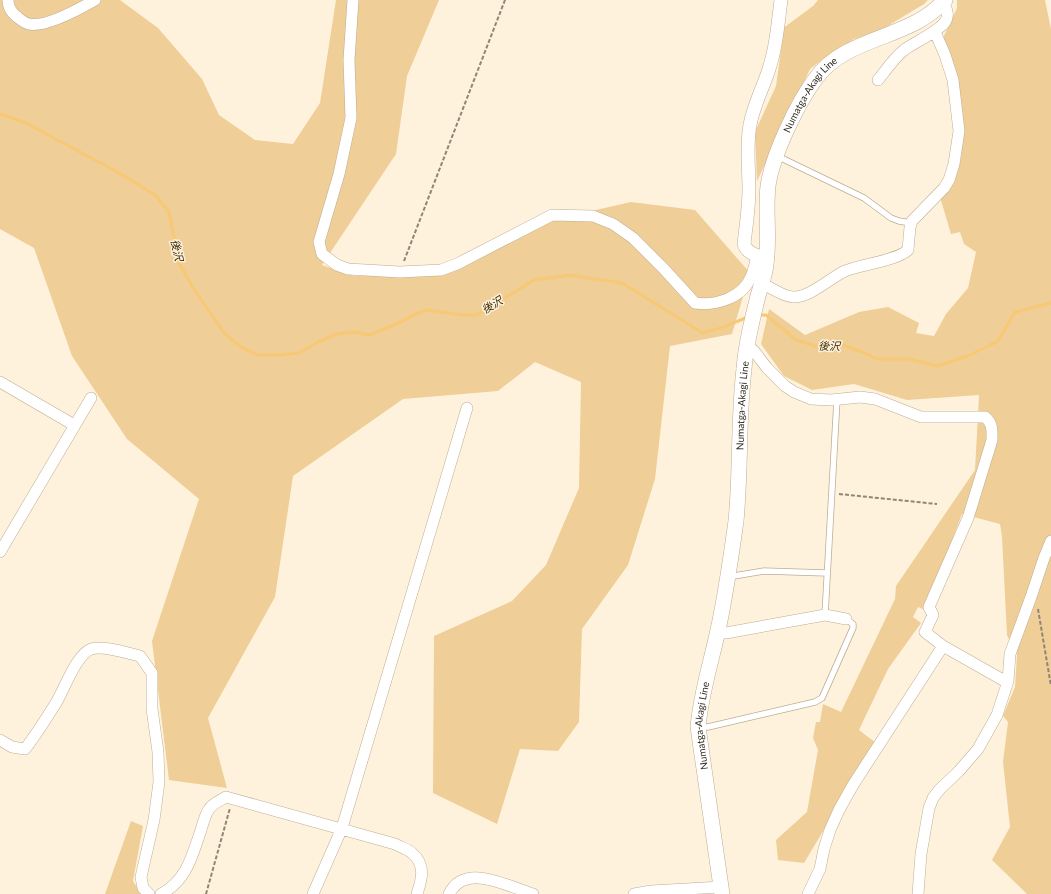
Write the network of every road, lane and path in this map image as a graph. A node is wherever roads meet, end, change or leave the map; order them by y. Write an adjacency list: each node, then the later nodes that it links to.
1 (8, 0): 2 (street)
2 (95, 0)
3 (353, 0): 12 (street)
4 (505, 0): 12 (path)
5 (781, 0): 11 (street)
6 (944, 1): 7 (street); 9 (main road, Numatga-Akagi Line)
7 (935, 32): 8 (street); 10 (street)
8 (878, 80)
9 (777, 156): 10 (lane); 11 (main road, Numatga-Akagi Line)
10 (911, 223): 13 (street)
11 (762, 257): 12 (street); 13 (main road, Numatga-Akagi Line)
12 (400, 272)
13 (760, 290): 14 (main road, Numatga-Akagi Line)
14 (747, 346): 17 (street); 25 (main road, Numatga-Akagi Line)
15 (0, 382): 19 (street)
16 (91, 398): 19 (street)
17 (837, 399): 20 (lane); 30 (street)
18 (466, 408): 36 (street)
19 (74, 425): 23 (street)
20 (832, 494): 21 (path); 24 (lane)
21 (937, 504)
22 (1051, 541): 31 (street)
23 (0, 552)
24 (827, 573): 25 (lane); 27 (lane)
25 (728, 577): 29 (main road, Numatga-Akagi Line)
26 (1040, 602): 32 (path)
27 (825, 615): 28 (street); 29 (street)
28 (846, 619): 33 (lane)
29 (718, 632): 33 (main road, Numatga-Akagi Line)
30 (943, 646): 31 (street); 47 (street)
31 (1008, 681): 48 (street)
32 (1051, 686)
33 (698, 727): 38 (main road, Numatga-Akagi Line)
34 (0, 740): 39 (street)
35 (233, 798): 36 (street); 40 (street); 41 (path)
36 (342, 828): 42 (street); 43 (street)
37 (510, 890): 44 (street); 45 (street)
38 (721, 891): 46 (street)
39 (148, 894)
40 (161, 894)
41 (206, 894)
42 (313, 894)
43 (417, 894)
44 (449, 894)
45 (533, 894)
46 (639, 894)
47 (808, 894)
48 (918, 894)

